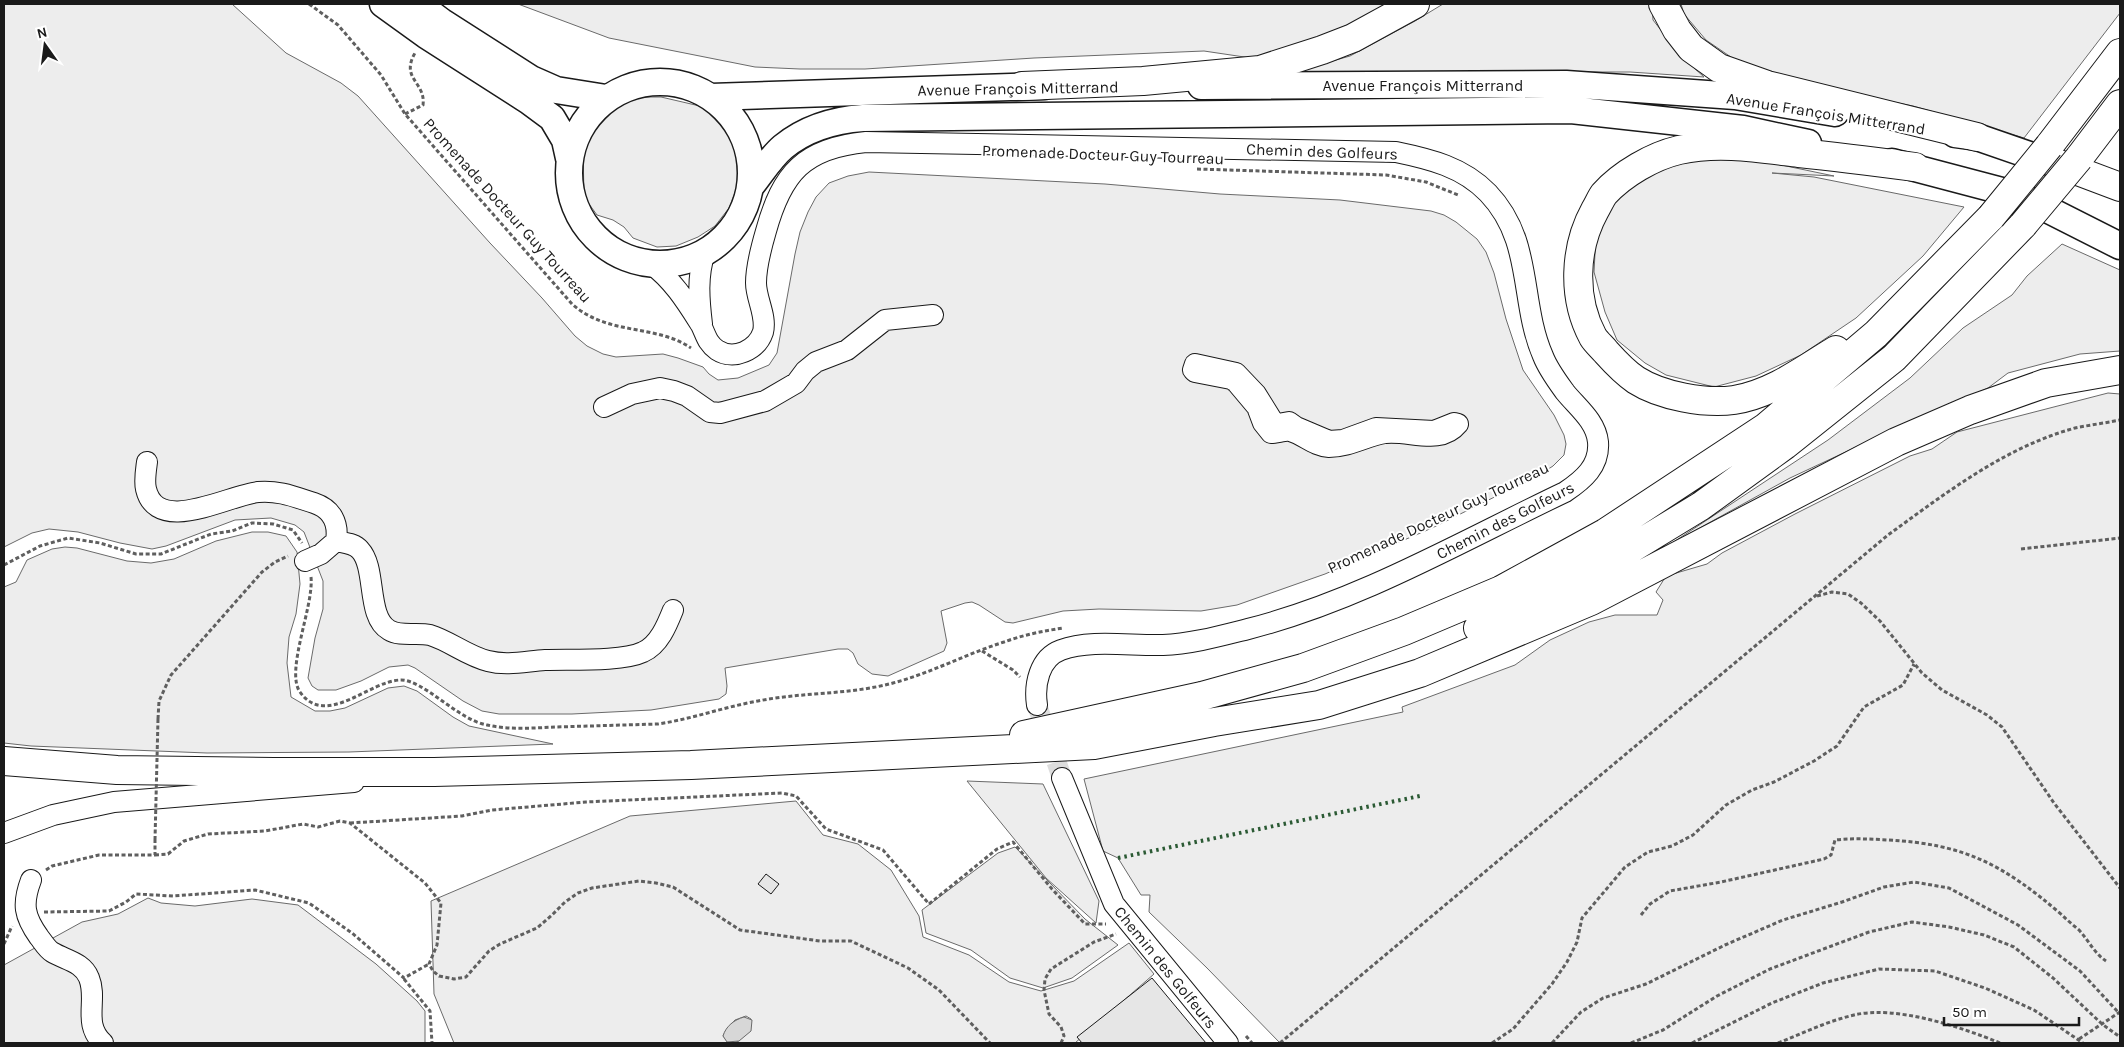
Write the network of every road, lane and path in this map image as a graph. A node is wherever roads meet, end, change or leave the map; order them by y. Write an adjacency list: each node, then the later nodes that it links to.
1 (308, 4): 13 (path)
2 (384, 4): 17 (main road)
3 (418, 4): 11 (main road)
4 (1415, 4): 9 (highway)
5 (1664, 4): 15 (highway)
6 (2120, 35): 16 (highway)
7 (2120, 53): 16 (highway)
8 (415, 54): 13 (path, Promenade Docteur Guy Tourreau)
9 (1022, 86): 10 (main road, Avenue François Mitterrand); 15 (main road, Avenue François Mitterrand)
10 (711, 97): 11 (main road); 21 (main road)
11 (606, 98): 17 (main road)
12 (2120, 104): 18 (highway)
13 (405, 114): 31 (path, Promenade Docteur Guy Tourreau)
14 (2120, 133): 18 (highway)
15 (1977, 137): 16 (main road, Avenue François Mitterrand)
16 (2055, 145): 22 (highway); 23 (main road, Avenue François Mitterrand); 26 (highway, bridge)
17 (569, 158): 28 (main road)
18 (2079, 158): 48 (highway, bridge)
19 (1915, 167): 21 (main road, Avenue François Mitterrand); 25 (main road, Avenue François Mitterrand); 26 (highway)
20 (1188, 169): 24 (path, Promenade Docteur Guy Tourreau)
21 (750, 187): 27 (main road)
22 (2120, 187)
23 (2120, 194)
24 (1462, 198)
25 (2120, 246)
26 (1960, 251): 49 (highway)
27 (705, 252): 28 (main road); 30 (street, Chemin des Golfeurs)
28 (651, 264): 30 (street, Chemin des Golfeurs)
29 (933, 315): 34 (street)
30 (702, 328): 47 (street, Chemin des Golfeurs)
31 (697, 353)
32 (1195, 364): 32 (street)
33 (2120, 370): 48 (highway)
34 (604, 407)
35 (2120, 420): 42 (path)
36 (146, 462): 38 (street)
37 (2120, 538): 39 (path)
38 (336, 541): 40 (street); 43 (street)
39 (2021, 549)
40 (305, 561): 41 (path); 45 (path); 55 (path, bridge)
41 (4, 565)
42 (1817, 596): 46 (path); 73 (path)
43 (673, 610)
44 (1066, 628): 45 (path)
45 (981, 651): 47 (path)
46 (1914, 664): 57 (path); 74 (path)
47 (1037, 705)
48 (1214, 722): 49 (highway)
49 (939, 752): 51 (highway)
50 (4, 761): 51 (highway)
51 (434, 772): 54 (street)
52 (1062, 778): 60 (street, Chemin des Golfeurs)
53 (350, 823): 55 (path); 60 (path); 62 (path)
54 (4, 833)
55 (155, 856): 56 (path)
56 (31, 880): 58 (street)
57 (2120, 888)
58 (25, 912): 62 (path); 68 (street)
59 (1641, 915): 61 (path)
60 (1130, 925): 71 (path); 72 (street, Chemin des Golfeurs)
61 (2106, 961)
62 (429, 964): 70 (path)
63 (404, 979): 69 (path)
64 (2120, 1012): 65 (path); 75 (path)
65 (2102, 1024): 66 (path); 67 (path); 76 (path)
66 (2120, 1036)
67 (2080, 1040): 77 (path); 80 (path)
68 (103, 1043)
69 (432, 1043)
70 (990, 1043)
71 (1062, 1043)
72 (1228, 1043)
73 (1280, 1043)
74 (1492, 1043)
75 (1552, 1043)
76 (1632, 1043)
77 (1692, 1043)
78 (1778, 1043): 79 (path)
79 (2000, 1043)
80 (2083, 1043)

